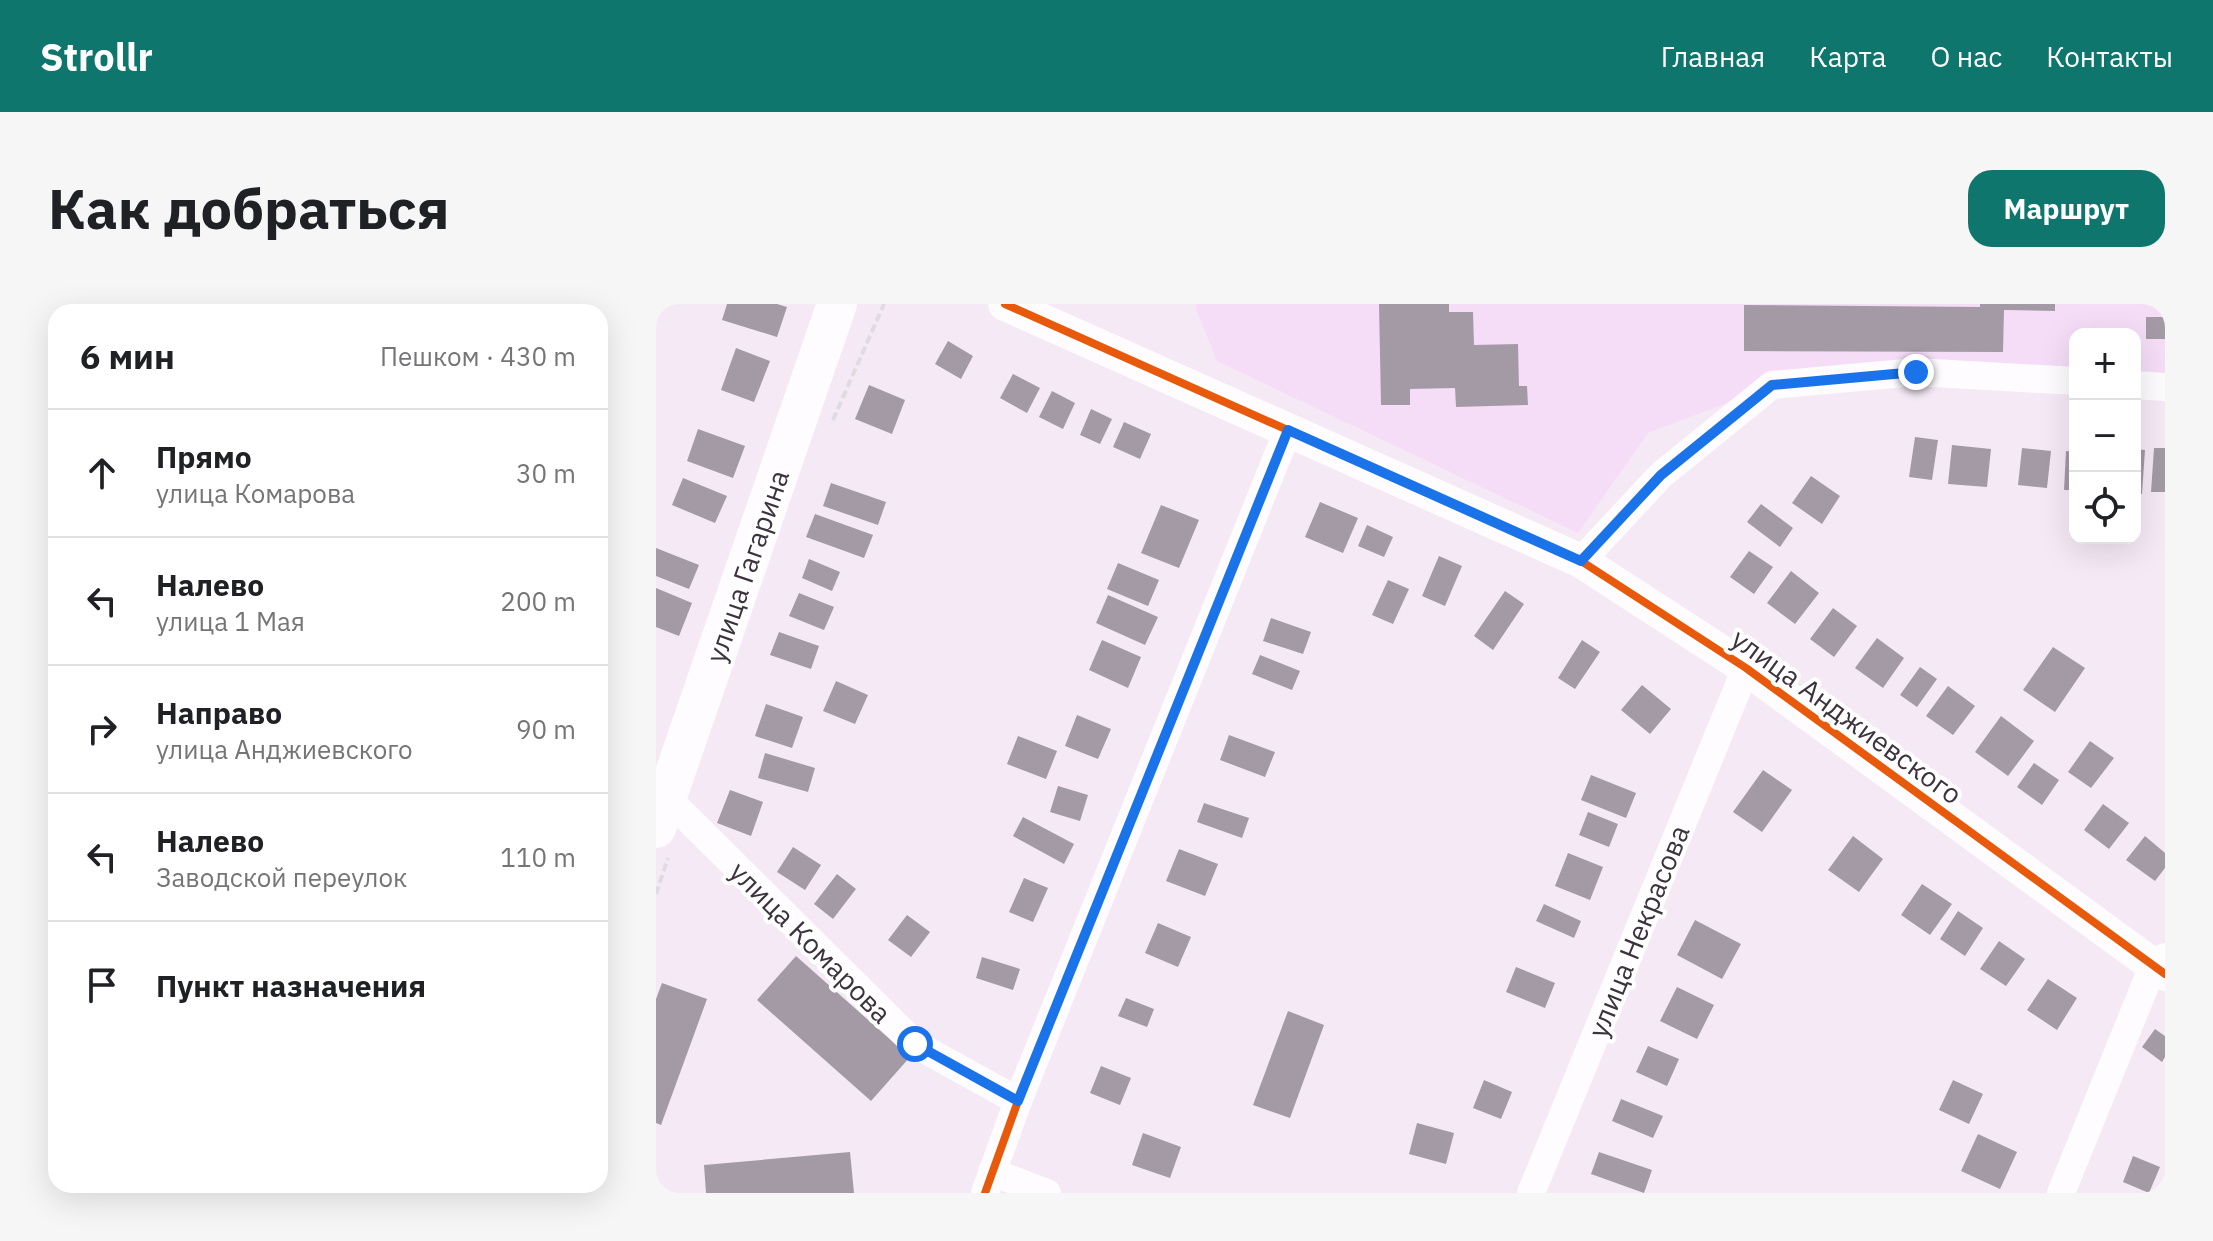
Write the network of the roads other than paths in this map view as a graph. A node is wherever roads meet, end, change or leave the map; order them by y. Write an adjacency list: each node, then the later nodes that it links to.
1 (837, 304): 9 (main road, улица Гагарина)
2 (1005, 304): 6 (street, улица Анджиевского)
3 (2069, 381): 7 (street)
4 (2141, 385): 5 (street)
5 (2165, 387)
6 (1288, 430): 7 (street, улица Анджиевского); 11 (street)
7 (1581, 561): 8 (street, улица Анджиевского)
8 (1746, 668): 10 (street, улица Анджиевского); 14 (street, улица Некрасова)
9 (660, 807): 11 (street, улица Комарова)
10 (2161, 966): 15 (street)
11 (1018, 1101): 12 (street)
12 (989, 1183): 13 (street)
13 (1047, 1193)
14 (1531, 1193)
15 (2061, 1193)

